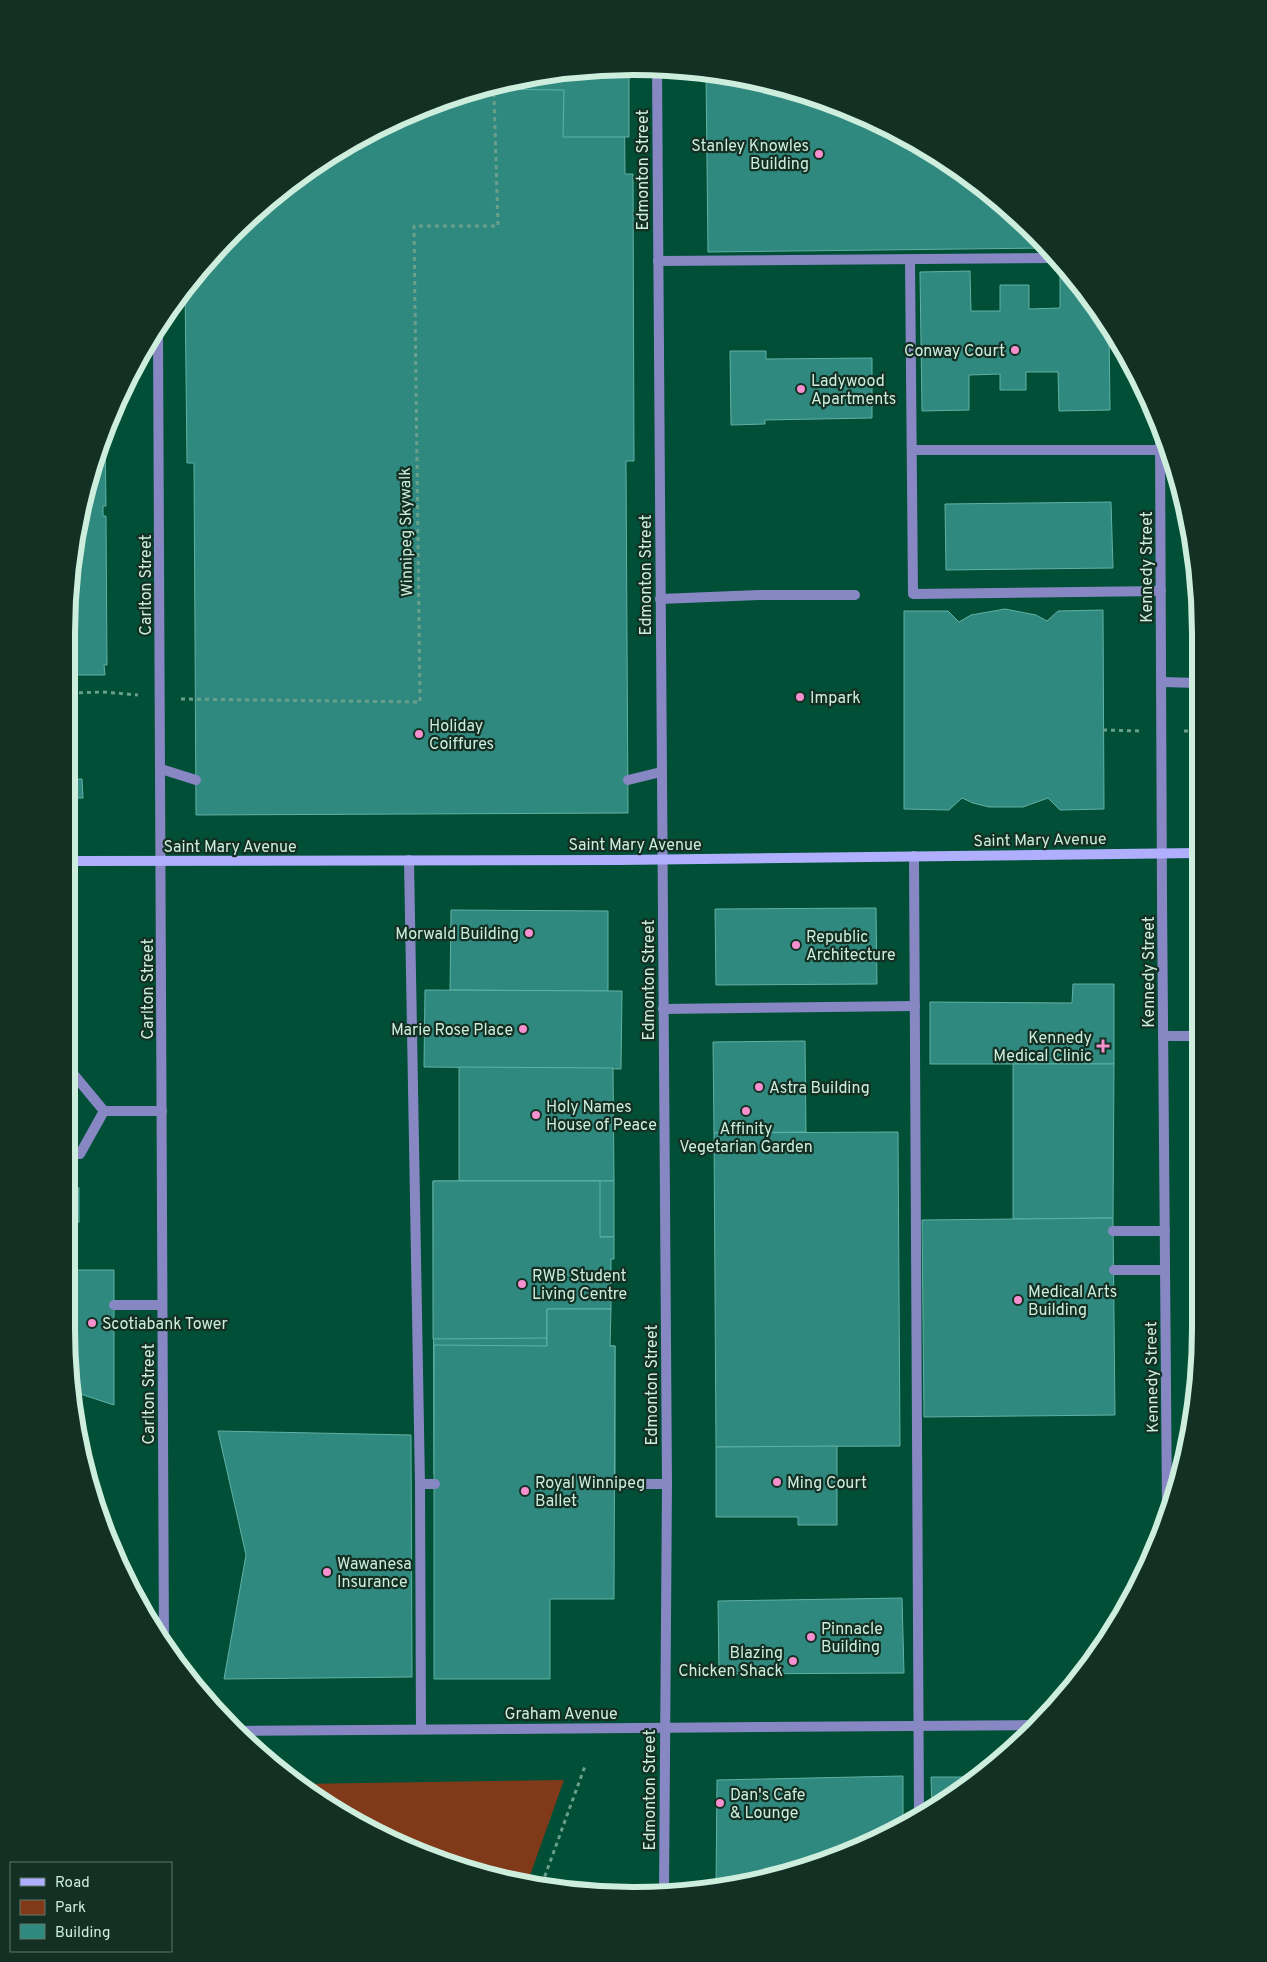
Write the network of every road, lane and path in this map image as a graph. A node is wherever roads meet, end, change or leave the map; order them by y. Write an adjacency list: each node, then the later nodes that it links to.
1 (657, 76): 5 (street, Edmonton Street)
2 (494, 96): 16 (path, Winnipeg Skywalk)
3 (1046, 258): 4 (street)
4 (910, 260): 5 (street); 7 (street)
5 (658, 261): 11 (street, Edmonton Street)
6 (158, 341): 17 (street, Carlton Street)
7 (912, 450): 8 (street); 9 (street)
8 (1160, 450): 9 (street, Kennedy Street)
9 (1161, 591): 12 (street, Kennedy Street)
10 (854, 596): 11 (street)
11 (660, 599): 18 (street, Edmonton Street)
12 (1161, 682): 13 (street); 21 (street, Kennedy Street)
13 (1192, 683)
14 (75, 693): 15 (path)
15 (140, 696)
16 (177, 699)
17 (160, 769): 19 (street); 27 (street, Carlton Street)
18 (661, 772): 20 (street); 24 (street, Edmonton Street)
19 (196, 780)
20 (628, 780)
21 (1162, 853): 22 (main road, Saint Mary Avenue); 23 (main road, Saint Mary Avenue); 30 (street, Kennedy Street)
22 (1192, 853)
23 (914, 856): 24 (main road, Saint Mary Avenue); 28 (street)
24 (662, 859): 25 (main road, Saint Mary Avenue); 29 (street, Edmonton Street)
25 (409, 860): 27 (main road, Saint Mary Avenue); 42 (street)
26 (75, 861): 27 (main road, Saint Mary Avenue)
27 (161, 861): 33 (street, Carlton Street)
28 (915, 1006): 29 (street); 49 (street)
29 (663, 1009): 45 (street, Edmonton Street)
30 (1163, 1036): 31 (street); 37 (street, Kennedy Street)
31 (1192, 1036)
32 (75, 1076): 34 (street)
33 (162, 1111): 34 (street); 41 (street, Carlton Street)
34 (104, 1112): 35 (street)
35 (75, 1154)
36 (1113, 1231): 37 (street)
37 (1165, 1231): 39 (street, Kennedy Street)
38 (1114, 1270): 39 (street)
39 (1165, 1270): 46 (street, Kennedy Street)
40 (114, 1305): 41 (street)
41 (162, 1305): 47 (street, Carlton Street)
42 (420, 1484): 43 (street); 51 (street)
43 (435, 1484)
44 (614, 1484): 45 (street)
45 (667, 1484): 50 (street, Edmonton Street)
46 (1167, 1493)
47 (164, 1631)
48 (1026, 1725): 49 (street, Graham Avenue)
49 (919, 1726): 50 (street, Graham Avenue); 54 (street)
50 (664, 1728): 51 (street, Graham Avenue); 56 (street, Edmonton Street)
51 (421, 1729): 52 (street, Graham Avenue)
52 (247, 1731)
53 (585, 1766): 55 (path)
54 (919, 1808)
55 (544, 1879)
56 (664, 1886)

